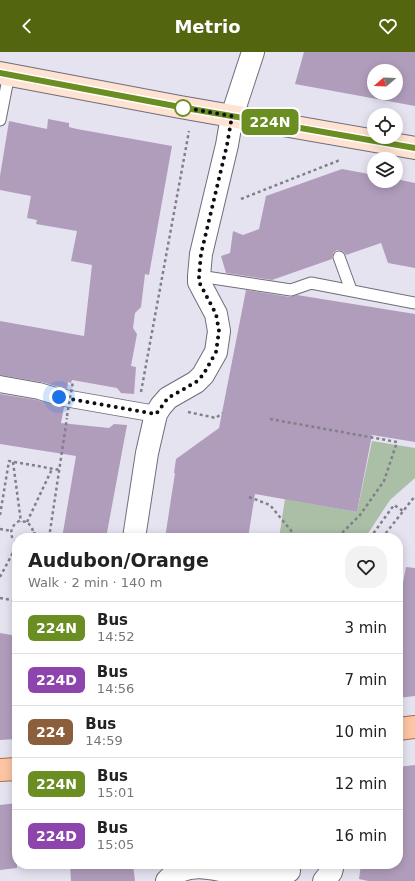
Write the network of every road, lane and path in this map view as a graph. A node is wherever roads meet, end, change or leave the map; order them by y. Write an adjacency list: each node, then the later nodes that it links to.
1 (253, 52): 3 (street)
2 (4, 74): 3 (main road); 4 (lane)
3 (232, 116): 6 (main road); 10 (street)
4 (0, 120)
5 (190, 127): 15 (path)
6 (415, 148)
7 (340, 160): 8 (path)
8 (241, 198)
9 (339, 257): 11 (lane)
10 (199, 276): 11 (lane); 18 (street)
11 (351, 290): 12 (lane)
12 (415, 303)
13 (73, 381): 22 (path, bridge)
14 (0, 384): 18 (street)
15 (141, 394)
16 (188, 412): 17 (path)
17 (222, 413)
18 (156, 414): 33 (street)
19 (270, 419): 35 (path)
20 (13, 462): 21 (path); 26 (path); 27 (path)
21 (52, 469): 22 (path); 28 (path)
22 (60, 470): 32 (path)
23 (415, 496): 25 (path)
24 (249, 497): 34 (path)
25 (403, 512): 36 (path); 37 (path)
26 (0, 514)
27 (21, 522): 28 (path); 30 (path)
28 (27, 522): 31 (path)
29 (0, 529): 30 (path)
30 (12, 531): 38 (path)
31 (33, 533)
32 (50, 533)
33 (135, 533)
34 (293, 533)
35 (343, 533)
36 (374, 533)
37 (386, 533)
38 (12, 536)
39 (12, 554): 40 (path)
40 (0, 577)
41 (0, 598): 42 (path)
42 (12, 600)
43 (415, 727): 44 (main road)
44 (403, 728)
45 (12, 769): 46 (main road)
46 (0, 770)
47 (188, 869): 51 (street)
48 (217, 869): 50 (street)
49 (332, 869): 52 (street)
50 (291, 872)
51 (167, 881)
52 (324, 881)

